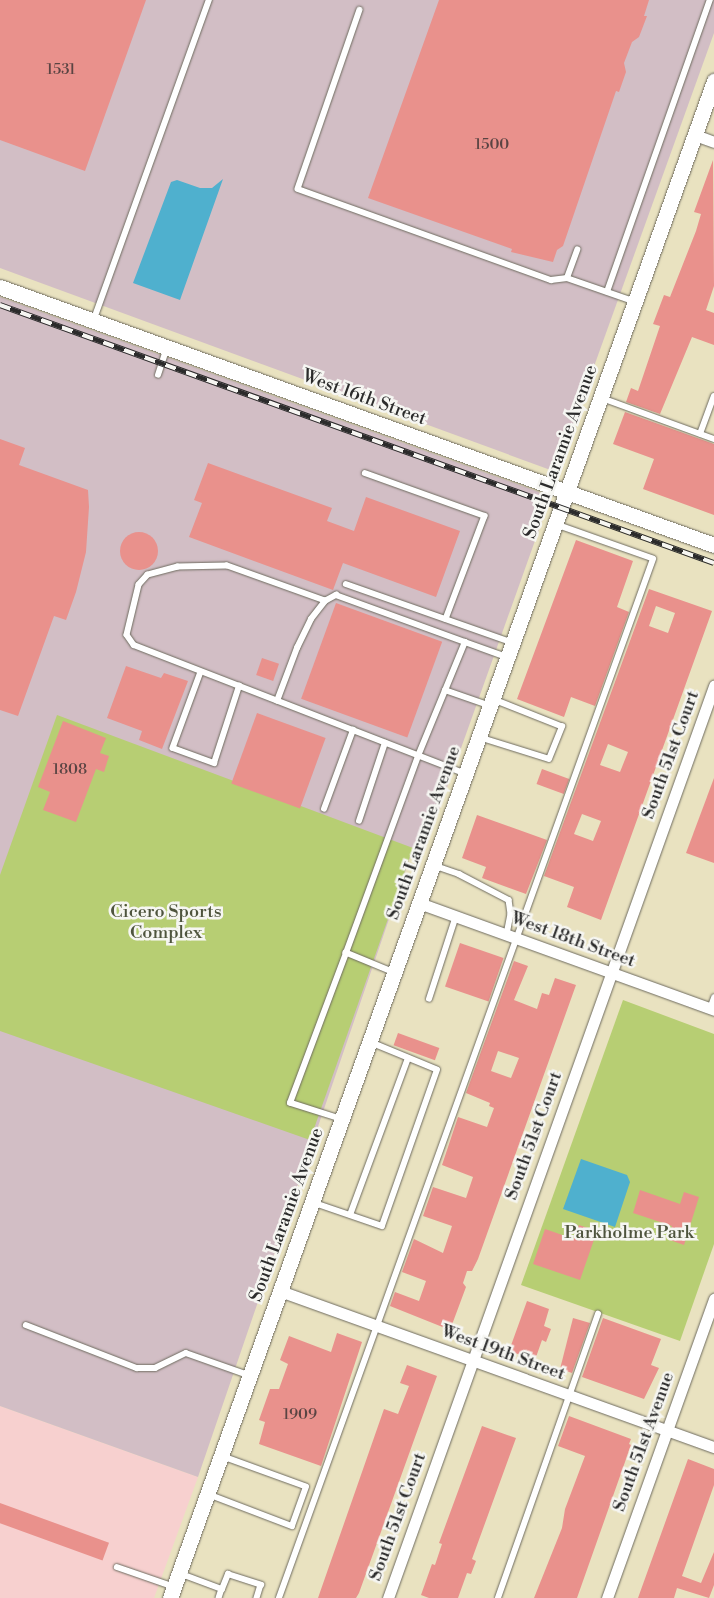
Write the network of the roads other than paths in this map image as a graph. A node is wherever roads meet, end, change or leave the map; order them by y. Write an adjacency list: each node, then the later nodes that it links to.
1 (209, 0): 12 (lane)
2 (710, 0): 10 (lane)
3 (360, 10): 8 (lane)
4 (714, 82): 5 (main road, South Laramie Avenue)
5 (695, 135): 6 (street); 11 (main road, South Laramie Avenue)
6 (714, 142)
7 (577, 250): 8 (lane)
8 (567, 278): 10 (lane)
9 (0, 287): 12 (main road, West 16th Street)
10 (607, 292): 11 (lane)
11 (635, 302): 16 (main road, South Laramie Avenue)
12 (93, 321): 13 (main road, West 16th Street)
13 (167, 347): 14 (lane); 20 (main road, West 16th Street)
14 (158, 375)
15 (714, 396): 17 (lane)
16 (600, 398): 17 (lane); 20 (main road, South Laramie Avenue)
17 (700, 434): 18 (lane)
18 (714, 439)
19 (365, 473): 25 (lane)
20 (567, 492): 21 (main road, South Laramie Avenue); 22 (main road, West 16th Street)
21 (555, 525): 27 (main road, South Laramie Avenue); 44 (lane)
22 (714, 545)
23 (346, 584): 25 (lane)
24 (325, 601): 26 (lane); 28 (lane); 32 (lane)
25 (446, 619): 27 (lane)
26 (465, 642): 27 (lane); 31 (lane)
27 (510, 650): 33 (main road, South Laramie Avenue)
28 (201, 672): 29 (lane); 29 (lane)
29 (239, 686): 32 (lane)
30 (714, 686): 47 (street, South 51st Court)
31 (446, 690): 33 (lane); 37 (lane)
32 (278, 701): 34 (lane)
33 (491, 702): 35 (main road, South Laramie Avenue); 35 (lane)
34 (353, 730): 36 (lane); 39 (lane)
35 (479, 737): 38 (main road, South Laramie Avenue)
36 (385, 743): 37 (lane); 40 (lane)
37 (418, 756): 38 (lane); 45 (lane)
38 (466, 774): 41 (main road, South Laramie Avenue)
39 (324, 809)
40 (359, 821)
41 (433, 864): 42 (main road, South Laramie Avenue); 44 (lane)
42 (419, 903): 43 (street, West 18th Street); 46 (main road, South Laramie Avenue)
43 (456, 916): 44 (street, West 18th Street); 48 (lane)
44 (511, 936): 47 (street, West 18th Street); 59 (lane)
45 (346, 953): 46 (lane); 52 (lane)
46 (394, 973): 50 (main road, South Laramie Avenue)
47 (612, 973): 49 (street, West 18th Street); 60 (street, South 51st Court)
48 (429, 999)
49 (713, 1006)
50 (369, 1042): 51 (lane); 52 (main road, South Laramie Avenue)
51 (408, 1058): 54 (lane); 54 (lane)
52 (342, 1119): 53 (main road, South Laramie Avenue)
53 (312, 1202): 54 (lane); 55 (main road, South Laramie Avenue)
54 (350, 1215)
55 (280, 1291): 59 (street, West 19th Street); 61 (main road, South Laramie Avenue)
56 (714, 1299): 63 (street, South 51st Avenue)
57 (598, 1314): 62 (lane)
58 (26, 1325): 61 (lane)
59 (377, 1326): 60 (street, West 19th Street); 72 (lane)
60 (473, 1360): 62 (street, West 19th Street); 73 (street, South 51st Court)
61 (250, 1375): 65 (main road, South Laramie Avenue)
62 (570, 1395): 63 (street, West 19th Street); 74 (lane)
63 (667, 1430): 64 (street, West 19th Street); 75 (street, South 51st Avenue)
64 (714, 1447)
65 (221, 1456): 66 (main road, South Laramie Avenue); 66 (lane)
66 (207, 1494): 68 (main road, South Laramie Avenue)
67 (116, 1566): 68 (lane)
68 (174, 1586): 69 (lane)
69 (222, 1589): 70 (lane); 71 (lane)
70 (219, 1598)
71 (256, 1598)
72 (279, 1598)
73 (388, 1598)
74 (498, 1598)
75 (607, 1598)

